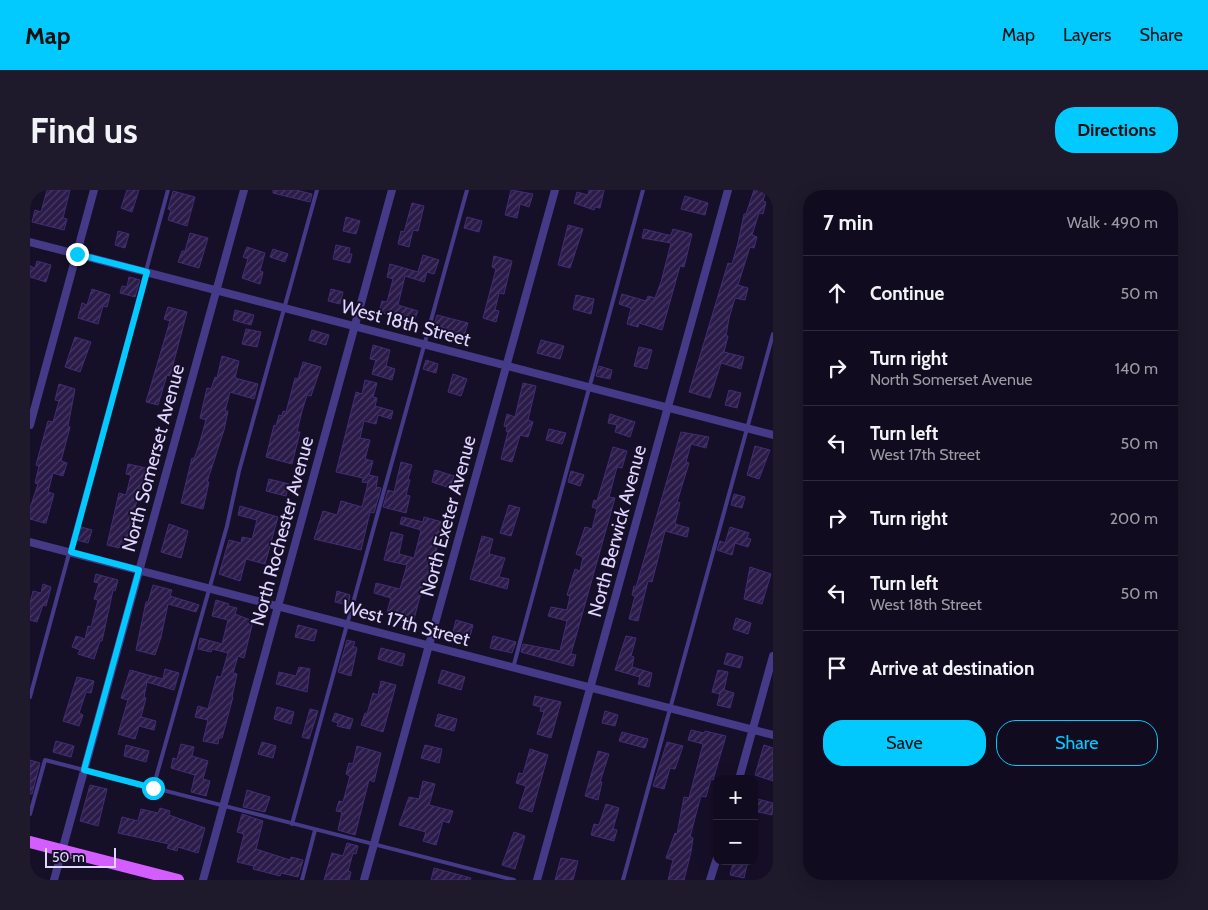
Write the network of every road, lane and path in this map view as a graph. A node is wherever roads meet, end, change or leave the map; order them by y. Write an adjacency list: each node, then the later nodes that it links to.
1 (94, 190): 11 (street)
2 (168, 190): 12 (lane)
3 (244, 190): 13 (street, North Somerset Avenue)
4 (318, 190): 14 (lane)
5 (392, 190): 15 (street, North Rochester Avenue)
6 (467, 190): 17 (lane)
7 (555, 190): 18 (street, North Exeter Avenue)
8 (643, 190): 19 (lane)
9 (728, 190): 20 (street, North Berwick Avenue)
10 (30, 242): 11 (street, West 18th Street)
11 (77, 254): 12 (street, West 18th Street); 21 (street)
12 (147, 272): 13 (street, West 18th Street); 25 (lane)
13 (216, 290): 14 (street, West 18th Street); 26 (street, North Somerset Avenue)
14 (285, 308): 15 (street, West 18th Street); 27 (lane)
15 (355, 326): 17 (street, West 18th Street); 28 (street, North Rochester Avenue)
16 (773, 334): 22 (lane)
17 (424, 345): 18 (street, West 18th Street); 29 (lane)
18 (506, 366): 19 (street, West 18th Street); 30 (street, North Exeter Avenue)
19 (588, 387): 20 (street, West 18th Street); 32 (lane)
20 (667, 408): 22 (street, West 18th Street); 33 (street, North Berwick Avenue)
21 (30, 425)
22 (747, 428): 23 (street, West 18th Street); 35 (lane)
23 (773, 435)
24 (30, 542): 25 (street, West 17th Street)
25 (71, 552): 26 (street, West 17th Street); 34 (lane)
26 (139, 570): 27 (street, West 17th Street); 38 (street, North Somerset Avenue)
27 (208, 588): 28 (street, West 17th Street); 40 (lane)
28 (278, 606): 29 (street, West 17th Street); 41 (street, North Rochester Avenue)
29 (347, 624): 30 (street, West 17th Street); 43 (lane)
30 (429, 646): 32 (street, West 17th Street); 46 (street, North Exeter Avenue)
31 (773, 656): 36 (street)
32 (513, 668): 33 (street, West 17th Street)
33 (590, 688): 35 (street, West 17th Street); 55 (street, North Berwick Avenue)
34 (30, 697)
35 (671, 709): 36 (street, West 17th Street); 56 (lane)
36 (753, 730): 37 (street, West 17th Street); 39 (street)
37 (773, 735)
38 (84, 770): 40 (lane); 42 (lane); 47 (street, North Somerset Avenue)
39 (740, 775)
40 (153, 788): 41 (lane)
41 (223, 806): 43 (lane); 51 (street, North Rochester Avenue)
42 (30, 814)
43 (292, 824): 44 (lane)
44 (315, 830): 46 (lane); 52 (lane)
45 (30, 842): 47 (main road)
46 (374, 846): 53 (street, North Exeter Avenue); 54 (lane)
47 (62, 850): 49 (street, North Somerset Avenue); 50 (main road)
48 (715, 865): 57 (street)
49 (54, 880)
50 (178, 880)
51 (203, 880)
52 (302, 880)
53 (364, 880)
54 (514, 880)
55 (537, 880)
56 (623, 880)
57 (710, 880)

